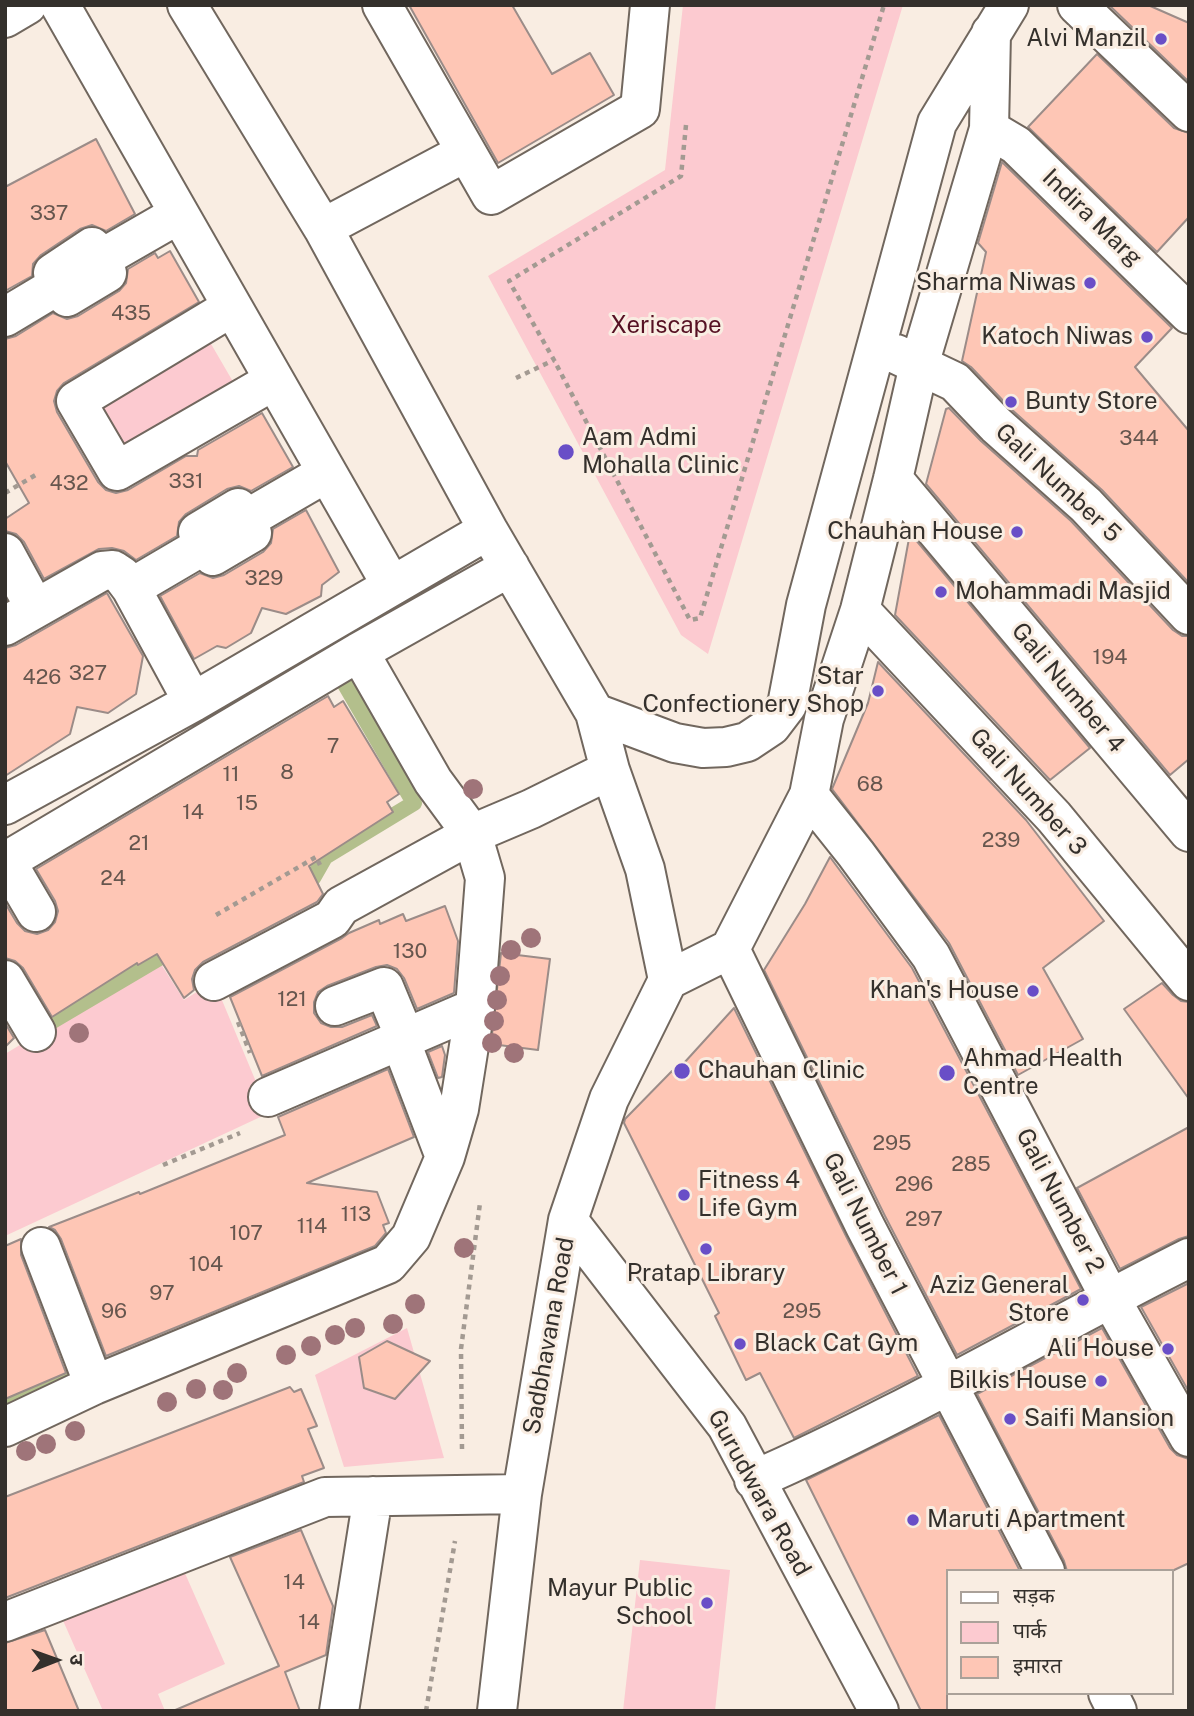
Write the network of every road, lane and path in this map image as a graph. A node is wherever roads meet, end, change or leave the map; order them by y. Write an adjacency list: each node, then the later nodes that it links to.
1 (27, 5): 8 (street)
2 (60, 5): 14 (street)
3 (187, 5): 15 (street)
4 (382, 5): 13 (street)
5 (650, 5): 13 (street)
6 (884, 5): 20 (path)
7 (1077, 5): 10 (street)
8 (5, 18)
9 (1000, 19): 12 (street); 19 (street)
10 (1189, 112)
11 (686, 124): 20 (path)
12 (989, 129): 17 (street, Indira Marg); 21 (street)
13 (466, 152): 15 (street)
14 (179, 214): 16 (street); 18 (street)
15 (323, 228): 28 (street)
16 (232, 307): 23 (street); 23 (street)
17 (1189, 314)
18 (5, 317)
19 (876, 344): 21 (street, Gali Number 5); 38 (street)
20 (554, 360): 22 (path)
21 (919, 365): 26 (street); 34 (street, Gali Number 5)
22 (516, 378)
23 (273, 381): 25 (street)
24 (39, 473): 27 (path)
25 (326, 473): 31 (street); 32 (street)
26 (894, 478): 33 (street); 44 (street, Gali Number 4)
27 (5, 493)
28 (488, 530): 30 (street); 31 (street)
29 (5, 553): 35 (street)
30 (510, 567): 36 (street); 39 (street)
31 (392, 586): 37 (street)
32 (131, 588): 35 (street); 37 (street)
33 (860, 610): 40 (street); 54 (street, Gali Number 3)
34 (1189, 615)
35 (20, 617)
36 (359, 652): 45 (street); 47 (street)
37 (193, 702): 43 (street)
38 (787, 705): 39 (street); 40 (street)
39 (595, 713): 41 (street)
40 (824, 719): 42 (street)
41 (610, 770): 45 (street); 53 (street)
42 (809, 795): 50 (street); 64 (street, Gali Number 2)
43 (5, 805)
44 (1189, 832)
45 (472, 834): 52 (street); 56 (street)
46 (316, 857): 49 (path)
47 (5, 861): 48 (street)
48 (36, 912)
49 (216, 915)
50 (730, 949): 53 (street); 66 (street, Gali Number 1)
51 (5, 980): 57 (street)
52 (214, 981)
53 (668, 981): 61 (street, Sadbhavana Road)
54 (1189, 981)
55 (335, 1006): 58 (street)
56 (475, 1009): 58 (street); 60 (street)
57 (36, 1032)
58 (403, 1041): 59 (street); 60 (street)
59 (268, 1097)
60 (445, 1157): 65 (street)
61 (568, 1220): 69 (street, Gurudwara Road); 70 (street, Sadbhavana Road)
62 (41, 1247): 65 (street)
63 (1189, 1258): 64 (street)
64 (1110, 1298): 66 (street); 68 (street, Gali Number 2)
65 (94, 1385): 67 (street)
66 (949, 1385): 69 (street); 72 (street, Gali Number 1)
67 (5, 1427)
68 (1189, 1437)
69 (754, 1480): 77 (street, Gurudwara Road)
70 (522, 1494): 71 (street); 76 (street, Sadbhavana Road)
71 (373, 1496): 73 (street); 75 (street)
72 (1044, 1569)
73 (5, 1622)
74 (1109, 1695): 78 (street)
75 (339, 1711)
76 (497, 1711)
77 (879, 1711)
78 (1117, 1711)

